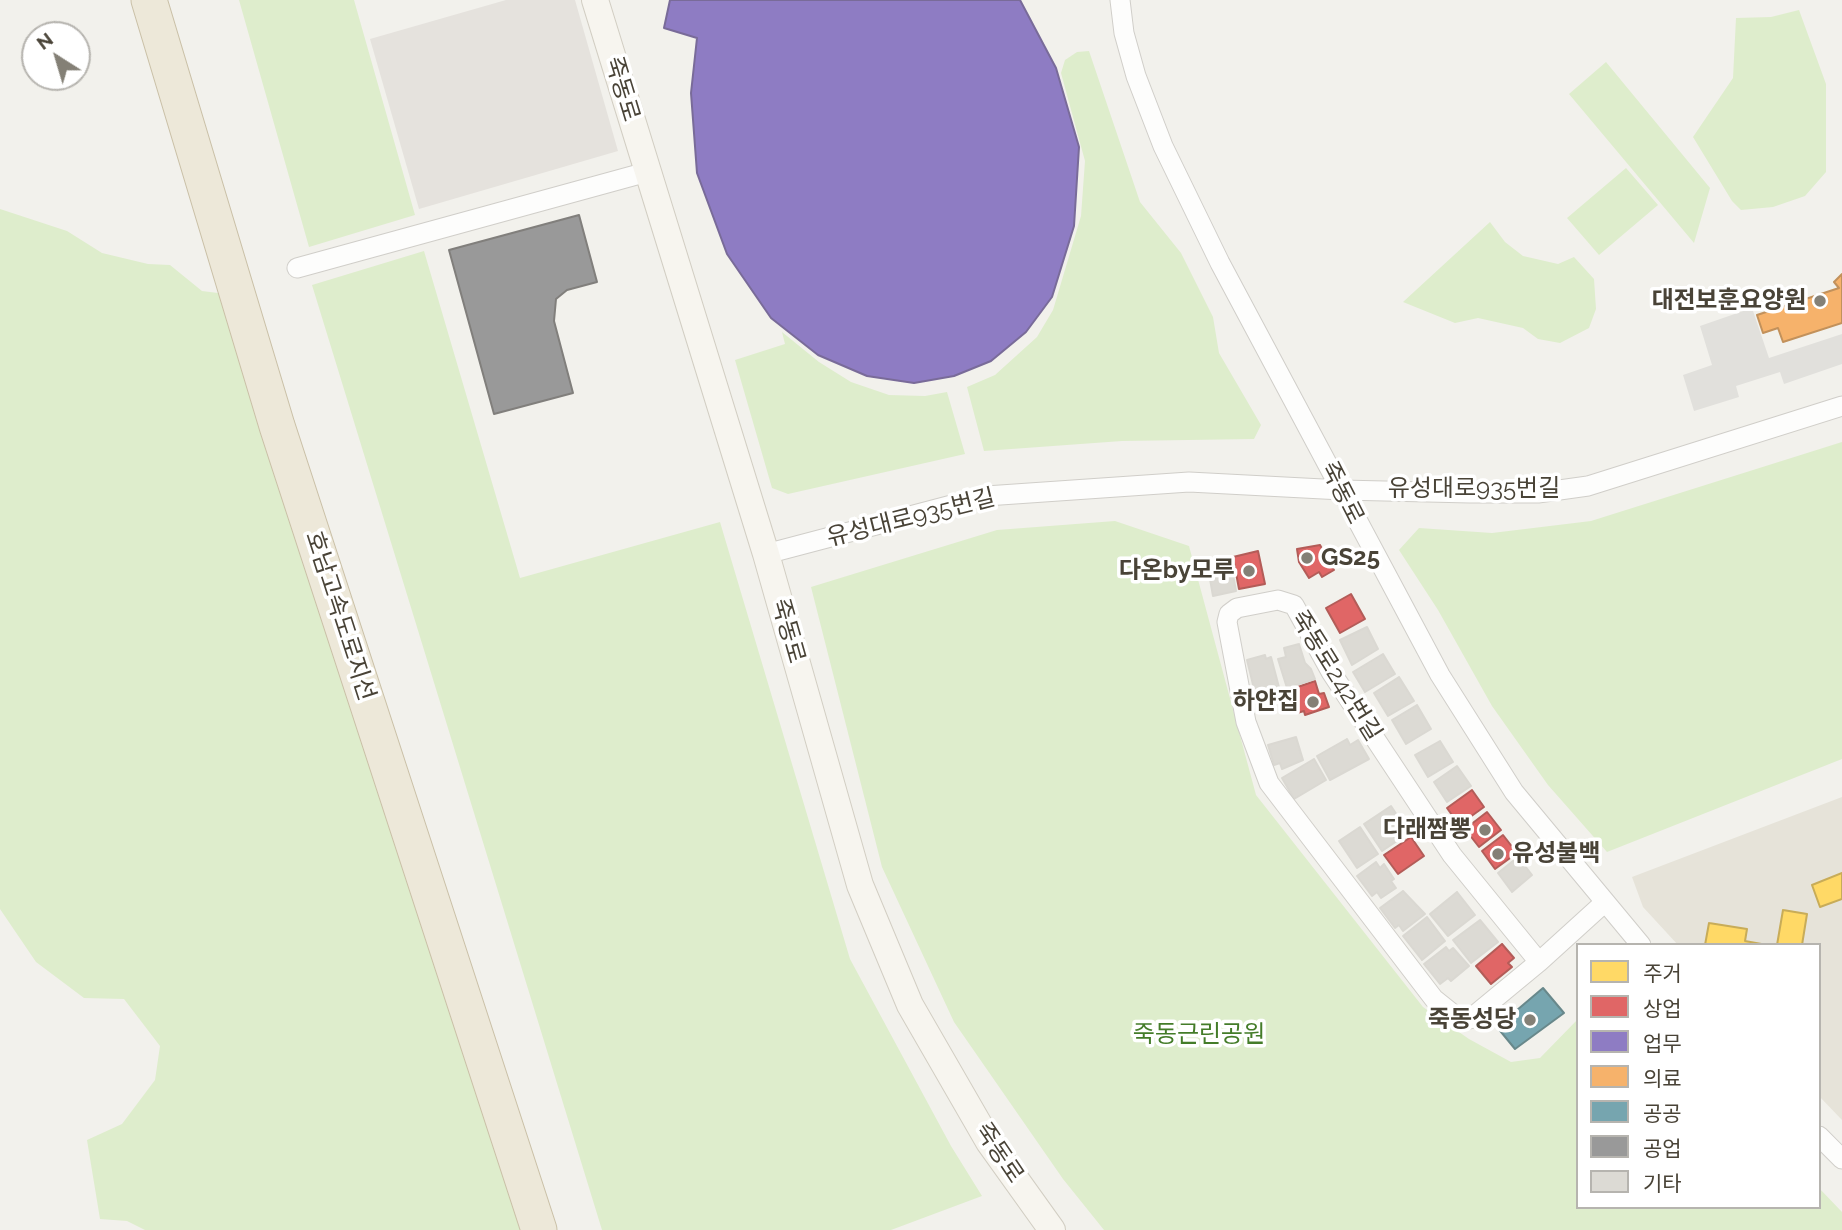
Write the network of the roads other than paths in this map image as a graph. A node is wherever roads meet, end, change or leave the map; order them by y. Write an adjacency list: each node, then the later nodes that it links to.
1 (149, 0): 15 (highway, 호남고속도로지선)
2 (174, 0): 16 (highway, 호남고속도로지선)
3 (595, 0): 5 (street, 죽동로)
4 (1120, 0): 8 (street, 죽동로)
5 (647, 172): 6 (street); 9 (street, 죽동로)
6 (297, 268)
7 (1842, 406): 8 (street, 유성대로935번길)
8 (1342, 490): 9 (street, 유성대로935번길); 10 (street, 죽동로)
9 (766, 554): 17 (street, 죽동로)
10 (1604, 903): 11 (street, 죽동로); 12 (street, 죽동로242번길)
11 (1639, 943)
12 (1539, 962): 12 (street, 죽동로242번길)
13 (1821, 1138): 14 (street)
14 (1842, 1159)
15 (539, 1230)
16 (561, 1230)
17 (1052, 1230)

